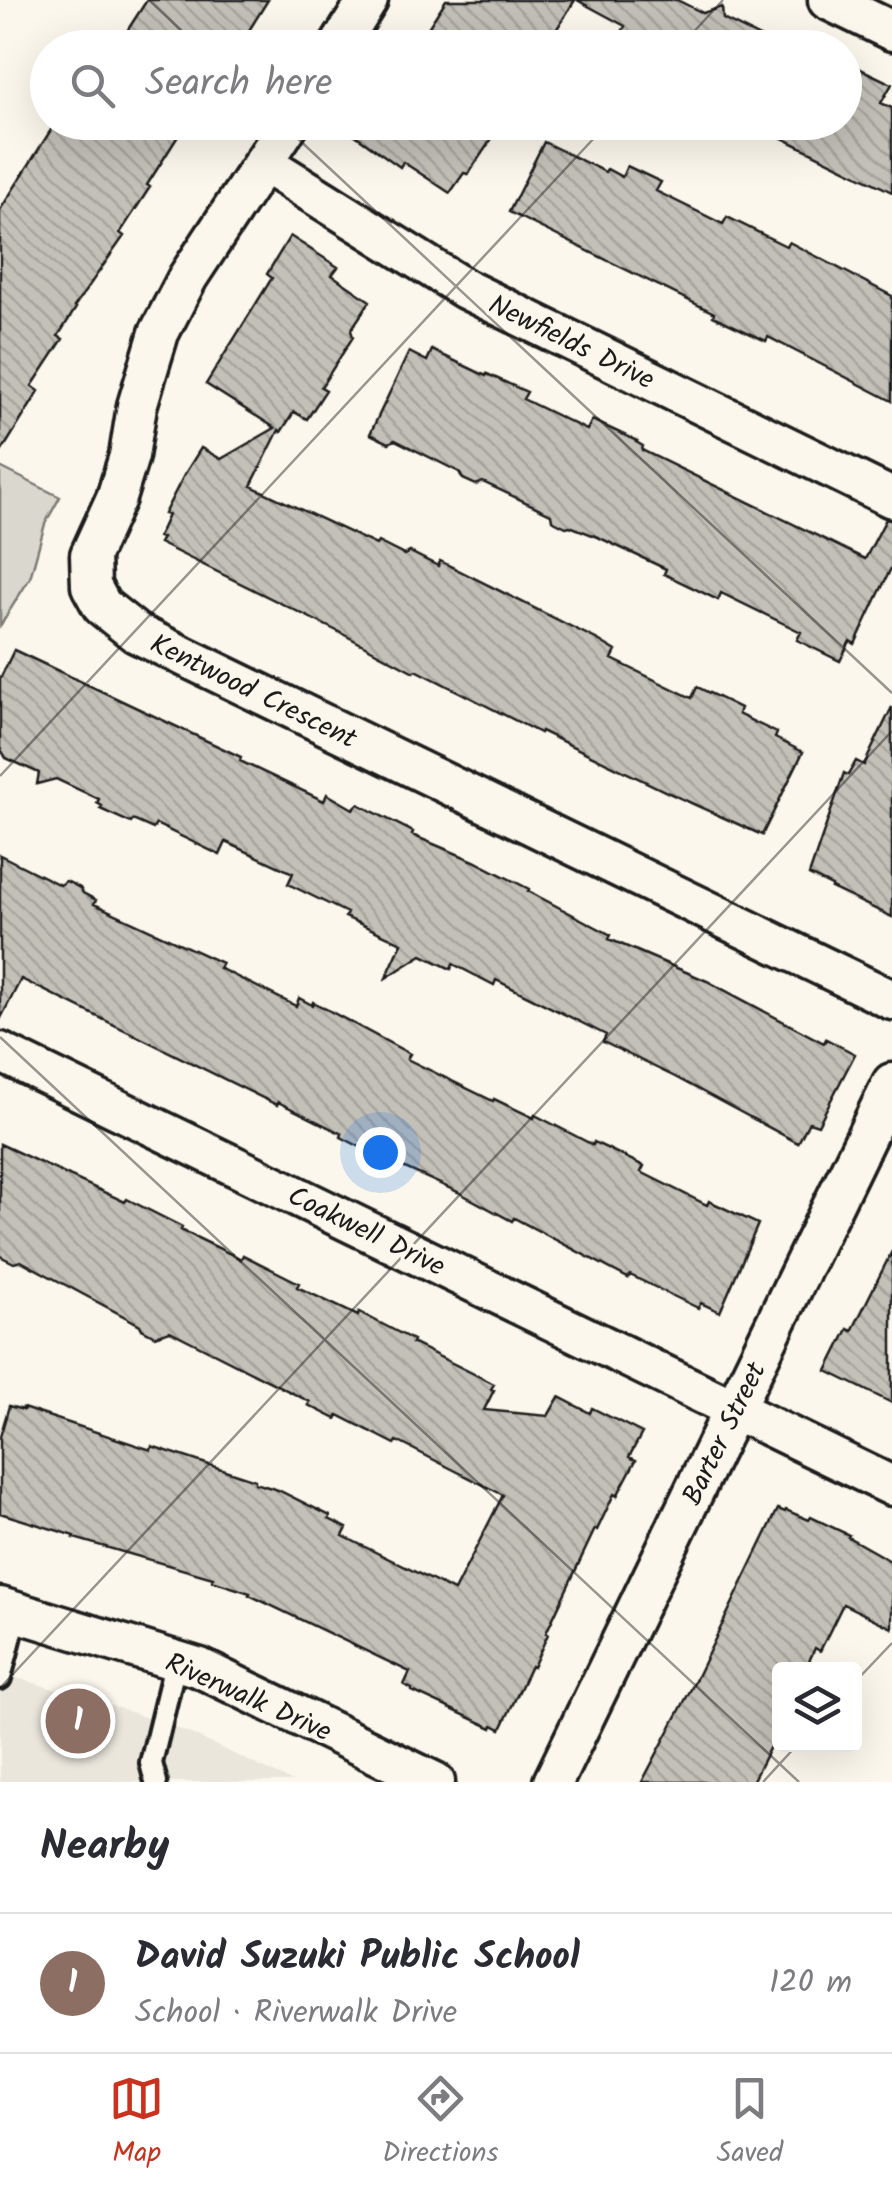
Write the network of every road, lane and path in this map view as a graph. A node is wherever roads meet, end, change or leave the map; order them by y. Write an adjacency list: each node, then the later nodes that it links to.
1 (368, 0): 3 (street)
2 (828, 0): 4 (street)
3 (349, 30)
4 (892, 31)
5 (279, 140): 6 (street, Kentwood Crescent)
6 (264, 163): 7 (street, Newfields Drive); 8 (street, Kentwood Crescent)
7 (892, 498)
8 (892, 1000)
9 (0, 1052): 11 (street, Coakwell Drive)
10 (892, 1083): 11 (street, Barter Street)
11 (734, 1409): 12 (street, Coakwell Drive); 18 (street, Barter Street)
12 (892, 1486)
13 (8, 1610): 14 (street, Riverwalk Drive); 15 (lane)
14 (176, 1660): 16 (lane); 17 (street, Riverwalk Drive)
15 (0, 1678)
16 (156, 1782)
17 (435, 1782)
18 (554, 1782)

